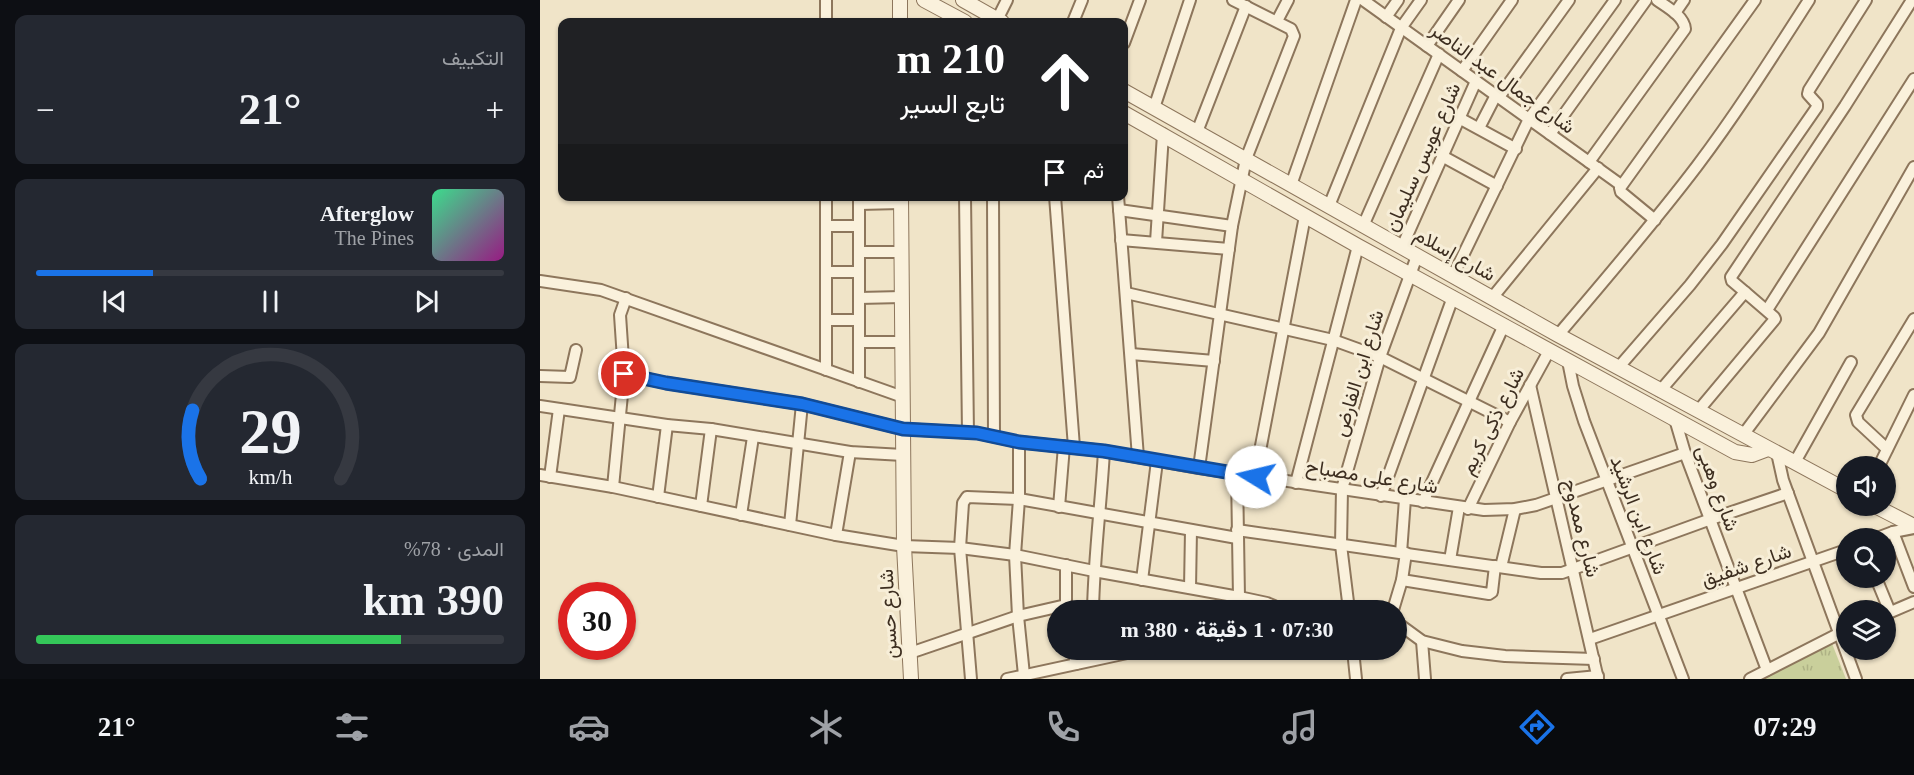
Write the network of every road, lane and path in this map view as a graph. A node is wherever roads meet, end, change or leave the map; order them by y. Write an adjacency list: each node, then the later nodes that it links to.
1 (826, 0): 29 (street)
2 (900, 0): 30 (street)
3 (924, 0): 31 (street)
4 (1007, 0): 33 (street)
5 (1082, 0): 34 (street)
6 (1140, 0): 37 (street)
7 (1190, 0): 45 (street)
8 (1233, 0): 26 (street)
9 (1288, 0): 35 (street)
10 (1356, 0): 59 (street)
11 (1363, 0): 28 (street, شارع جمال عبد الناصر)
12 (1398, 0): 28 (street)
13 (1421, 0): 36 (street)
14 (1459, 0): 38 (street)
15 (1512, 0): 40 (street)
16 (1569, 0): 44 (street)
17 (1615, 0): 48 (street)
18 (1646, 0): 52 (street)
19 (1658, 0): 27 (street)
20 (1684, 0): 27 (street)
21 (1755, 0): 60 (street)
22 (1809, 0): 73 (street)
23 (1866, 0): 116 (street)
24 (1912, 0): 91 (street)
25 (968, 1): 32 (street)
26 (1246, 6): 35 (street); 50 (street)
27 (1676, 13): 56 (street)
28 (1386, 17): 36 (street, شارع جمال عبد الناصر)
29 (826, 18)
30 (900, 18)
31 (958, 18)
32 (995, 18)
33 (1001, 18)
34 (1074, 18)
35 (1277, 21): 55 (street)
36 (1401, 28): 38 (street, شارع جمال عبد الناصر); 69 (street)
37 (1128, 32)
38 (1427, 46): 39 (street, شارع جمال عبد الناصر)
39 (1438, 54): 40 (street, شارع جمال عبد الناصر); 77 (street)
40 (1462, 71): 42 (street, شارع جمال عبد الناصر)
41 (1914, 79): 98 (street)
42 (1476, 81): 44 (street, شارع جمال عبد الناصر); 47 (street, شارع عويس سليمان)
43 (1128, 93): 45 (street, شارع إسلام)
44 (1497, 96): 48 (street, شارع جمال عبد الناصر); 49 (street)
45 (1154, 108): 50 (street, شارع إسلام)
46 (1128, 115): 51 (street, شارع إسلام)
47 (1459, 118): 49 (street); 54 (street, شارع عويس سليمان)
48 (1529, 119): 52 (street, شارع جمال عبد الناصر); 53 (street)
49 (1479, 128): 53 (street)
50 (1197, 132): 55 (street, شارع إسلام)
51 (1163, 134): 58 (street, شارع إسلام); 71 (street)
52 (1550, 134): 56 (street, شارع جمال عبد الناصر)
53 (1516, 148): 61 (street)
54 (1442, 156): 61 (street); 81 (street, شارع عويس سليمان)
55 (1246, 159): 58 (street); 59 (street, شارع إسلام)
56 (1594, 165): 60 (street, شارع جمال عبد الناصر); 97 (street)
57 (1914, 168): 140 (street)
58 (1240, 178): 72 (street, شارع إسلام); 76 (street)
59 (1292, 185): 69 (street, شارع إسلام)
60 (1622, 185): 73 (street, شارع جمال عبد الناصر)
61 (1497, 186): 89 (street)
62 (826, 201): 74 (street)
63 (859, 201): 75 (street)
64 (901, 201): 84 (street, شارع حسن)
65 (965, 201): 139 (street)
66 (993, 201): 141 (street)
67 (1055, 201): 145 (street)
68 (1118, 201): 70 (street)
69 (1329, 206): 77 (street, شارع إسلام)
70 (1119, 210): 71 (street); 78 (street)
71 (1158, 214): 76 (street); 79 (street)
72 (1305, 216): 80 (street, شارع إسلام); 104 (street)
73 (1655, 220): 105 (street)
74 (826, 226): 75 (street); 86 (street)
75 (859, 226): 83 (street)
76 (1232, 226): 82 (street)
77 (1363, 226): 81 (street, شارع إسلام)
78 (1121, 240): 79 (street); 92 (street)
79 (1156, 242): 82 (street)
80 (1358, 246): 88 (street, شارع إسلام); 106 (street)
81 (1402, 247): 85 (street, شارع إسلام)
82 (1229, 249): 99 (street)
83 (859, 252): 84 (street); 87 (street)
84 (901, 252): 93 (street, شارع حسن)
85 (1418, 256): 88 (street, شارع ابن الفارض); 89 (street, شارع إسلام)
86 (826, 272): 87 (street); 101 (street)
87 (859, 272): 96 (street)
88 (1409, 274): 94 (street, شارع إسلام); 112 (street, شارع ابن الفارض)
89 (1453, 276): 97 (street, شارع إسلام)
90 (540, 280): 95 (street)
91 (1745, 292): 98 (street); 123 (street)
92 (1126, 293): 99 (street); 111 (street)
93 (902, 297): 96 (street); 108 (street, شارع حسن)
94 (1453, 297): 103 (street, شارع إسلام); 120 (street)
95 (626, 298): 117 (street); 118 (street)
96 (859, 298): 102 (street)
97 (1492, 298): 105 (street, شارع إسلام)
98 (1767, 310): 130 (street)
99 (1220, 316): 104 (street); 113 (street)
100 (1914, 319): 146 (street)
101 (826, 320): 102 (street); 117 (street)
102 (859, 320): 107 (street)
103 (1504, 325): 110 (street, شارع إسلام); 126 (street)
104 (1282, 329): 106 (street); 159 (street)
105 (1558, 335): 116 (street, شارع إسلام)
106 (1333, 340): 112 (street); 161 (street)
107 (860, 342): 108 (street); 121 (street)
108 (903, 342): 125 (street, شارع حسن)
109 (576, 350): 119 (street)
110 (1549, 351): 114 (street, شارع إسلام); 122 (street, شارع ذكى كريم)
111 (1131, 354): 113 (street); 153 (street)
112 (1380, 357): 120 (street); 164 (street, شارع ابن الفارض)
113 (1214, 361): 156 (street)
114 (1568, 361): 133 (street, شارع إسلام); 160 (street, شارع ابن الرشيد)
115 (1851, 362): 155 (street)
116 (1618, 368): 123 (street, شارع إسلام)
117 (826, 370): 121 (street)
118 (624, 374): 127 (street, شارع على مصباح); 132 (street)
119 (540, 376)
120 (1423, 377): 126 (street); 166 (street)
121 (859, 382): 125 (street)
122 (1530, 385): 134 (street, شارع ذكى كريم); 168 (street, شارع ممدوح)
123 (1660, 391): 130 (street, شارع إسلام)
124 (1914, 394): 131 (street)
125 (903, 397): 138 (street, شارع حسن)
126 (1470, 401): 134 (street); 171 (street)
127 (802, 404): 138 (street, شارع على مصباح); 144 (street)
128 (540, 406): 129 (street)
129 (559, 409): 132 (street); 158 (street)
130 (1698, 411): 140 (street, شارع إسلام)
131 (1903, 415): 135 (street); 146 (street)
132 (620, 418): 136 (street); 163 (street)
133 (1675, 419): 148 (street, شارع إسلام); 150 (street, شارع وهبى)
134 (1510, 422): 174 (street, شارع ذكى كريم)
135 (1914, 422)
136 (667, 425): 137 (street); 167 (street)
137 (711, 429): 142 (street); 172 (street)
138 (903, 429): 139 (street, شارع على مصباح); 151 (street, شارع حسن)
139 (968, 433): 141 (street, شارع على مصباح)
140 (1743, 435): 148 (street, شارع إسلام)
141 (994, 436): 143 (street, شارع على مصباح)
142 (753, 437): 144 (street); 177 (street)
143 (1019, 442): 145 (street, شارع على مصباح); 169 (street)
144 (799, 445): 149 (street); 182 (street)
145 (1069, 446): 147 (street, شارع على مصباح); 173 (street)
146 (1887, 449): 152 (street)
147 (1104, 451): 153 (street, شارع على مصباح); 176 (street)
148 (1773, 451): 155 (street, شارع إسلام); 165 (street)
149 (850, 452): 151 (street); 186 (street)
150 (1685, 453): 160 (street, شارع على مصباح); 179 (street, شارع وهبى)
151 (903, 455): 189 (street, شارع حسن)
152 (1884, 456)
153 (1137, 457): 154 (street, شارع على مصباح)
154 (1157, 461): 156 (street, شارع على مصباح); 180 (street)
155 (1795, 462): 162 (street, شارع إسلام)
156 (1199, 468): 157 (street, شارع على مصباح)
157 (1237, 474): 159 (street, شارع على مصباح); 185 (street)
158 (545, 476): 163 (street)
159 (1256, 477): 161 (street, شارع على مصباح)
160 (1606, 481): 168 (street, شارع على مصباح); 190 (street, شارع ابن الرشيد)
161 (1296, 483): 164 (street, شارع على مصباح)
162 (1836, 485)
163 (613, 487): 167 (street)
164 (1342, 489): 166 (street, شارع على مصباح); 188 (street, شارع ابن الفارض)
165 (1788, 493): 179 (street); 196 (street)
166 (1381, 496): 170 (street, شارع على مصباح)
167 (658, 497): 172 (street)
168 (1556, 498): 175 (street, شارع على مصباح); 199 (street, شارع ممدوح)
169 (1019, 499): 173 (street); 191 (street); 194 (street)
170 (1405, 499): 171 (street, شارع على مصباح); 192 (street)
171 (1423, 502): 174 (street, شارع على مصباح)
172 (701, 506): 177 (street)
173 (1059, 507): 176 (street)
174 (1463, 508): 175 (street, شارع على مصباح); 195 (street, شارع ذكى كريم)
175 (1515, 509): 198 (street)
176 (1101, 514): 180 (street); 200 (street)
177 (741, 515): 182 (street)
178 (1896, 515): 181 (street)
179 (1710, 519): 190 (street); 205 (street, شارع وهبى)
180 (1150, 522): 183 (street); 201 (street)
181 (1913, 523): 184 (street)
182 (790, 525): 186 (street)
183 (1191, 530): 185 (street); 204 (street)
184 (1896, 531)
185 (1237, 534): 188 (street); 206 (street)
186 (836, 535): 189 (street)
187 (1896, 540): 203 (street)
188 (1341, 544): 192 (street); 210 (street, شارع ابن الفارض)
189 (904, 546): 191 (street); 223 (street, شارع حسن)
190 (1632, 547): 199 (street); 215 (street, شارع ابن الرشيد)
191 (960, 548): 194 (street); 219 (street)
192 (1403, 553): 195 (street); 202 (street)
193 (1836, 553): 196 (street, شارع شفيق)
194 (1015, 555): 197 (street); 217 (street)
195 (1450, 560): 198 (street)
196 (1813, 561): 205 (street, شارع شفيق); 216 (street)
197 (1066, 565): 200 (street); 207 (street)
198 (1498, 566): 199 (street); 202 (street)
199 (1574, 570): 221 (street, شارع ممدوح)
200 (1094, 571): 201 (street); 208 (street)
201 (1142, 580): 204 (street)
202 (1402, 580): 211 (street)
203 (1914, 587)
204 (1190, 588): 206 (street)
205 (1736, 588): 215 (street, شارع شفيق); 230 (street, شارع وهبى)
206 (1239, 597): 209 (street)
207 (1066, 600)
208 (1093, 600)
209 (1253, 600)
210 (1348, 600)
211 (1396, 600)
212 (1914, 602): 213 (street)
213 (1896, 610)
214 (1047, 611): 217 (street)
215 (1658, 614): 221 (street, شارع شفيق); 239 (street, شارع ابن الرشيد)
216 (1836, 615)
217 (1018, 616): 219 (street); 231 (street)
218 (1407, 630): 222 (street)
219 (967, 633): 223 (street); 234 (street)
220 (1836, 635): 230 (street)
221 (1590, 639): 227 (street, شارع ممدوح)
222 (1422, 641): 227 (street); 237 (street)
223 (910, 653): 233 (street, شارع حسن)
224 (1076, 660): 229 (street)
225 (1085, 660): 229 (street)
226 (1354, 660): 236 (street)
227 (1594, 660): 232 (street, شارع ممدوح)
228 (1851, 660): 241 (street)
229 (1077, 664): 231 (street)
230 (1767, 670): 240 (street)
231 (1024, 675): 235 (street)
232 (1598, 678): 238 (street)
233 (911, 679)
234 (971, 679)
235 (1007, 679)
236 (1356, 679)
237 (1425, 679)
238 (1567, 679)
239 (1683, 679)
240 (1750, 679)
241 (1856, 679)

